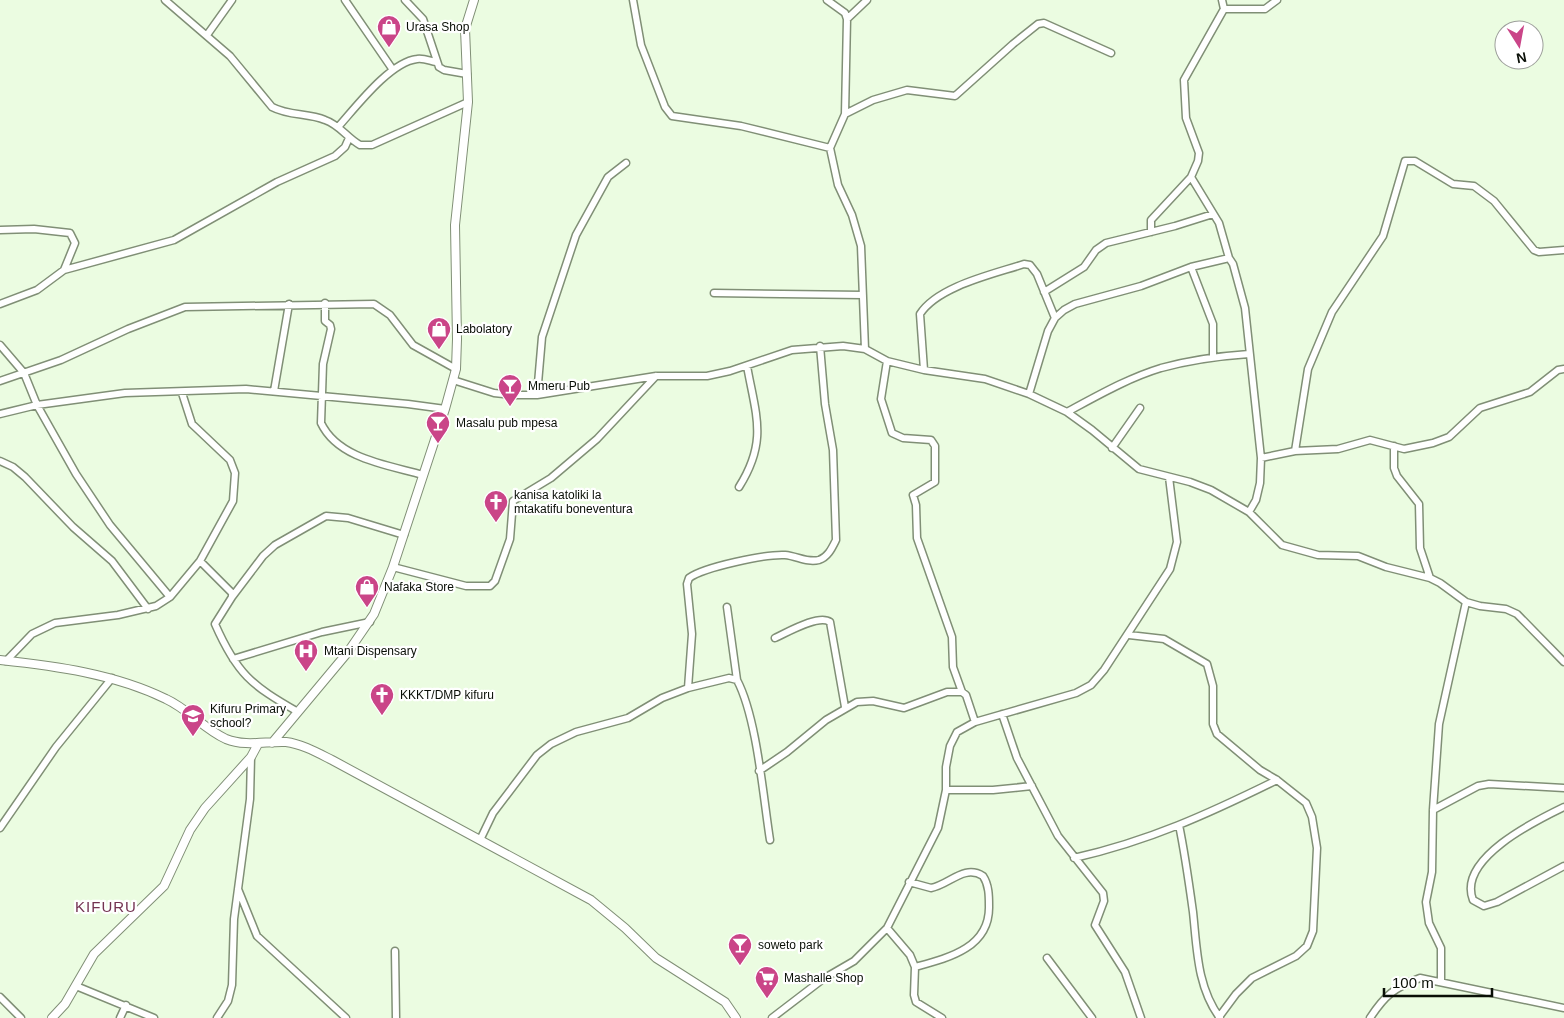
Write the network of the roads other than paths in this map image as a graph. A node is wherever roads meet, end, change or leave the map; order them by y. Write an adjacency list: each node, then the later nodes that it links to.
1 (166, 0): 13 (street)
2 (232, 0): 13 (street)
3 (345, 0): 16 (street)
4 (405, 0): 15 (street)
5 (474, 0): 17 (street)
6 (633, 0): 22 (street)
7 (827, 0): 12 (street)
8 (866, 0): 12 (street)
9 (1222, 0): 11 (street)
10 (1278, 0): 11 (street)
11 (1224, 9): 24 (street)
12 (847, 19): 19 (street)
13 (207, 35): 20 (street)
14 (1111, 53): 19 (street)
15 (436, 62): 16 (street); 17 (street)
16 (393, 70): 20 (street)
17 (467, 74): 18 (street)
18 (468, 102): 21 (street); 46 (street)
19 (846, 114): 22 (street)
20 (338, 126): 21 (street)
21 (349, 138): 31 (street)
22 (830, 148): 34 (street)
23 (626, 162): 56 (street)
24 (1191, 177): 25 (street); 27 (street)
25 (1213, 214): 27 (street); 29 (street)
26 (0, 230): 31 (street)
27 (1151, 232): 33 (street)
28 (1564, 250): 65 (street)
29 (1229, 258): 30 (street); 42 (street)
30 (1191, 267): 38 (street); 43 (street)
31 (64, 270): 36 (street)
32 (714, 292): 34 (street)
33 (1044, 292): 38 (street); 48 (street)
34 (862, 295): 41 (street)
35 (325, 303): 37 (street); 46 (street); 57 (street)
36 (0, 304)
37 (289, 304): 49 (street); 53 (street)
38 (1055, 318): 55 (street)
39 (0, 345): 49 (street)
40 (820, 346): 41 (street); 45 (street); 89 (street)
41 (865, 349): 44 (street)
42 (1249, 354): 43 (street); 66 (street)
43 (1213, 357): 61 (street)
44 (887, 361): 48 (street); 90 (street)
45 (747, 366): 50 (street); 70 (street)
46 (456, 369): 51 (street)
47 (1564, 369): 63 (street)
48 (924, 370): 55 (street)
49 (24, 373): 52 (street); 58 (street)
50 (656, 376): 56 (street); 74 (street)
51 (453, 380): 56 (street); 60 (street)
52 (0, 381)
53 (274, 391): 54 (street); 57 (street)
54 (182, 393): 58 (street); 73 (street)
55 (1029, 394): 61 (street)
56 (537, 395)
57 (322, 396): 60 (street); 68 (street)
58 (37, 405): 62 (street); 77 (street)
59 (1140, 408): 64 (street)
60 (445, 409): 68 (street)
61 (1067, 412): 64 (street)
62 (0, 414)
63 (1394, 446): 65 (street); 75 (street)
64 (1112, 448): 69 (street)
65 (1296, 450): 66 (street)
66 (1261, 458): 71 (street)
67 (0, 461): 80 (street)
68 (423, 475): 72 (street)
69 (1169, 477): 71 (street); 82 (street)
70 (739, 487)
71 (1249, 512): 75 (street)
72 (404, 535): 74 (street); 76 (street)
73 (200, 561): 76 (street); 77 (street)
74 (393, 567): 81 (street)
75 (1430, 578): 78 (street)
76 (232, 597): 84 (street)
77 (170, 598): 80 (street)
78 (1466, 602): 86 (street); 104 (street)
79 (727, 607): 88 (street)
80 (148, 609): 85 (street)
81 (370, 622): 84 (street); 92 (street)
82 (1129, 636): 93 (street); 99 (street)
83 (775, 638): 91 (street)
84 (233, 659): 92 (street)
85 (3, 660): 87 (street)
86 (1564, 662)
87 (112, 678): 96 (street); 106 (street)
88 (737, 680): 89 (street); 98 (street)
89 (688, 688): 107 (street)
90 (962, 692): 91 (street); 94 (street)
91 (845, 707): 98 (street)
92 (298, 712): 95 (street)
93 (1002, 714): 94 (street); 100 (street)
94 (975, 722): 102 (street)
95 (272, 742): 96 (street); 107 (street)
96 (258, 744): 97 (street)
97 (251, 757): 112 (street); 118 (street)
98 (759, 771): 108 (street)
99 (1277, 780): 105 (street); 134 (street)
100 (1032, 786): 102 (street); 109 (street)
101 (1564, 788): 104 (street)
102 (946, 790): 111 (street)
103 (1564, 807): 110 (street)
104 (1433, 810): 117 (street)
105 (1179, 825): 109 (street); 134 (street)
106 (0, 828)
107 (480, 840): 129 (street)
108 (770, 840)
109 (1074, 858): 133 (street)
110 (1564, 866)
111 (909, 882): 113 (street); 116 (street)
112 (238, 888): 126 (street); 127 (street)
113 (887, 928): 116 (street); 130 (street)
114 (395, 951): 128 (street)
115 (1047, 958): 132 (street)
116 (915, 966): 131 (street)
117 (1441, 982): 121 (street); 135 (street)
118 (76, 986): 120 (street); 123 (street)
119 (0, 997): 122 (street)
120 (126, 1005): 124 (street); 125 (street)
121 (1563, 1007)
122 (21, 1018)
123 (52, 1018)
124 (120, 1018)
125 (154, 1018)
126 (217, 1018)
127 (346, 1018)
128 (396, 1018)
129 (736, 1018)
130 (772, 1018)
131 (942, 1018)
132 (1092, 1018)
133 (1141, 1018)
134 (1220, 1018)
135 (1370, 1018)

